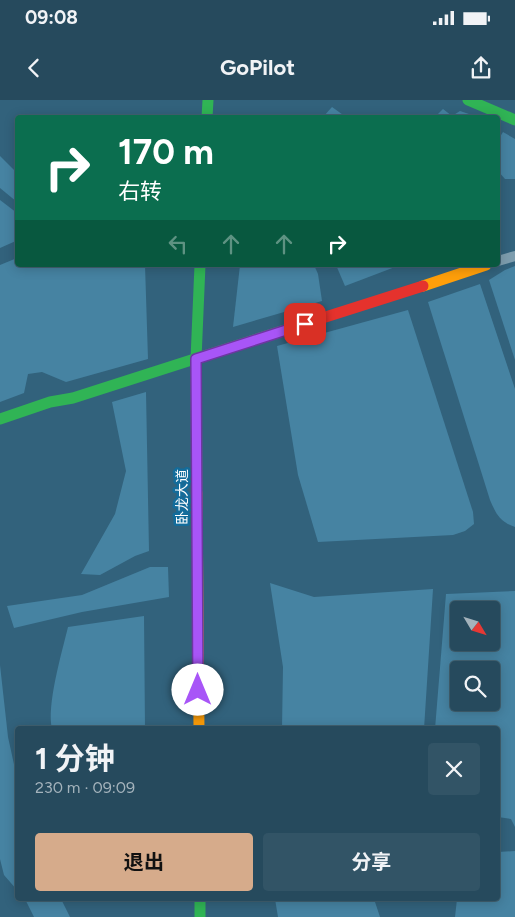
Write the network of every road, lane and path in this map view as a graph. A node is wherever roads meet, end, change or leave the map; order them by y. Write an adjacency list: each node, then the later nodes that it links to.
1 (208, 100): 3 (street)
2 (468, 100): 4 (street)
3 (207, 115)
4 (515, 120)
5 (515, 256): 6 (street)
6 (500, 260)
7 (200, 267): 9 (street, 卧龙大道)
8 (480, 267): 9 (street)
9 (196, 359): 10 (street); 11 (street, 卧龙大道)
10 (0, 419)
11 (199, 726)
12 (200, 901): 13 (street)
13 (200, 917)

